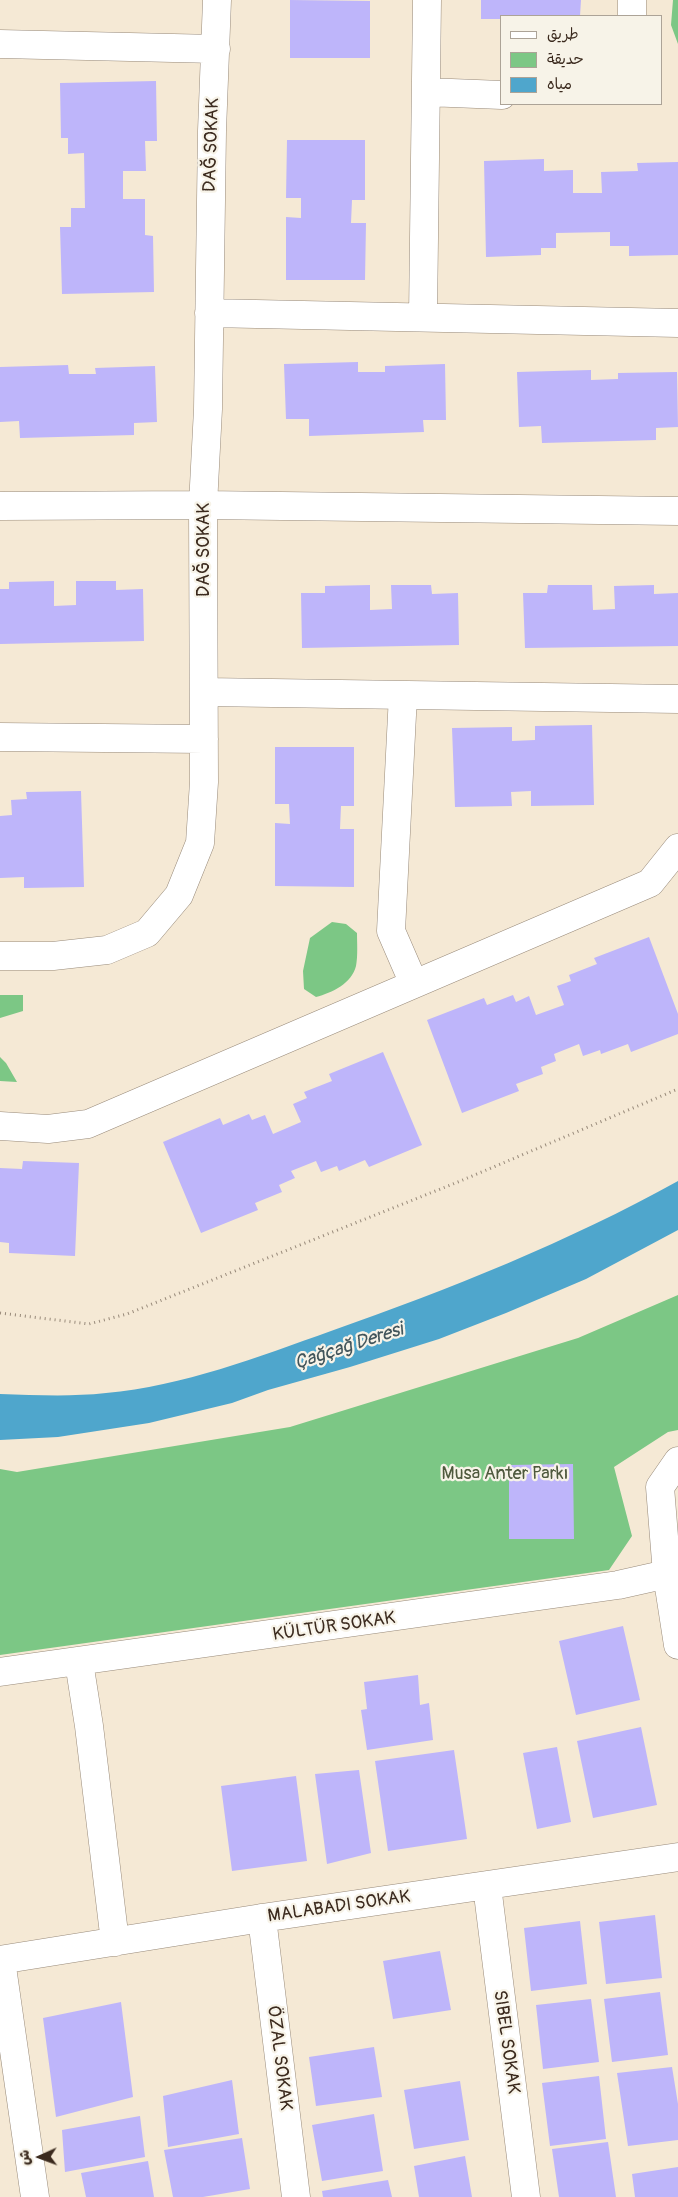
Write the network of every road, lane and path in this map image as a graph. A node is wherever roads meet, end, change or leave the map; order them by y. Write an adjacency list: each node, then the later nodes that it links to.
1 (218, 0): 6 (street, DAĞ SOKAK)
2 (426, 0): 7 (street)
3 (632, 0): 4 (street)
4 (632, 15)
5 (0, 44): 6 (street)
6 (216, 49): 9 (street, DAĞ SOKAK)
7 (426, 92): 8 (street); 10 (street)
8 (500, 95)
9 (209, 313): 10 (street); 12 (street, DAĞ SOKAK)
10 (423, 317): 11 (street)
11 (678, 323)
12 (203, 505): 13 (street); 14 (street); 15 (street, DAĞ SOKAK)
13 (0, 506)
14 (678, 511)
15 (205, 692): 16 (street); 19 (street, DAĞ SOKAK)
16 (403, 695): 17 (street); 22 (street)
17 (678, 699)
18 (0, 737): 19 (street)
19 (204, 738): 21 (street, DAĞ SOKAK)
20 (678, 848): 22 (street)
21 (0, 956)
22 (414, 984): 24 (street)
23 (678, 1088): 25 (path)
24 (0, 1126)
25 (0, 1313)
26 (678, 1461): 27 (street)
27 (667, 1574): 28 (street); 29 (street, KÜLTÜR SOKAK)
28 (678, 1645)
29 (79, 1662): 30 (street, KÜLTÜR SOKAK); 34 (street)
30 (0, 1672)
31 (678, 1857): 32 (street, MALABADI SOKAK)
32 (487, 1886): 33 (street, MALABADI SOKAK); 38 (street, SIBEL SOKAK)
33 (262, 1918): 34 (street, MALABADI SOKAK); 37 (street, ÖZAL SOKAK)
34 (115, 1942): 35 (street, MALABADI SOKAK)
35 (1, 1960): 36 (street)
36 (35, 2197)
37 (296, 2197)
38 (526, 2197)

